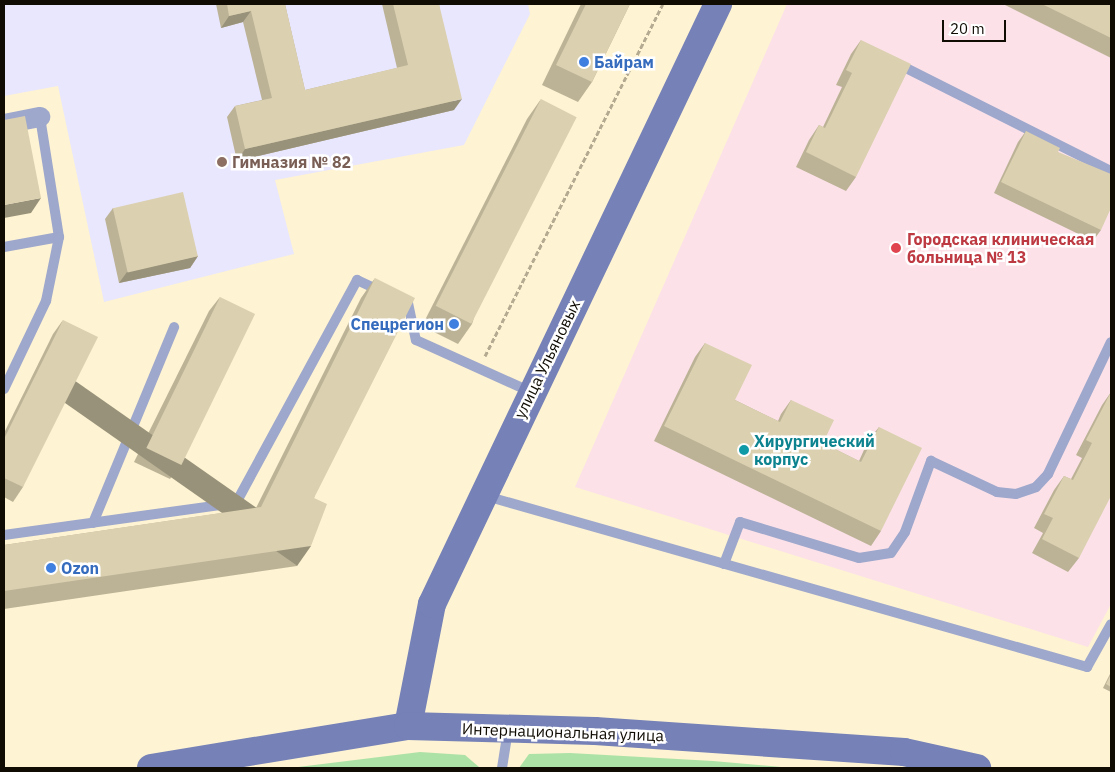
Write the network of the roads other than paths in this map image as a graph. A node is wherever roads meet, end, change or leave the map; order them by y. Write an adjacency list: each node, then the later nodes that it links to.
1 (718, 4): 11 (main road, улица Ульяновых)
2 (883, 57): 5 (lane)
3 (40, 117): 4 (street); 6 (lane)
4 (4, 124)
5 (1111, 171)
6 (59, 237): 7 (lane); 10 (lane)
7 (4, 247)
8 (174, 327): 13 (lane)
9 (1111, 342): 15 (lane)
10 (4, 388)
11 (531, 392): 12 (main road, улица Ульяновых); 13 (lane)
12 (482, 496): 15 (lane); 17 (main road, улица Ульяновых)
13 (93, 523): 14 (lane)
14 (4, 534)
15 (724, 564): 16 (lane)
16 (1111, 624)
17 (408, 726): 18 (main road, Интернациональная улица); 19 (main road, Интернациональная улица)
18 (508, 729): 20 (lane); 21 (main road, Интернациональная улица)
19 (151, 768)
20 (502, 768)
21 (977, 768)

